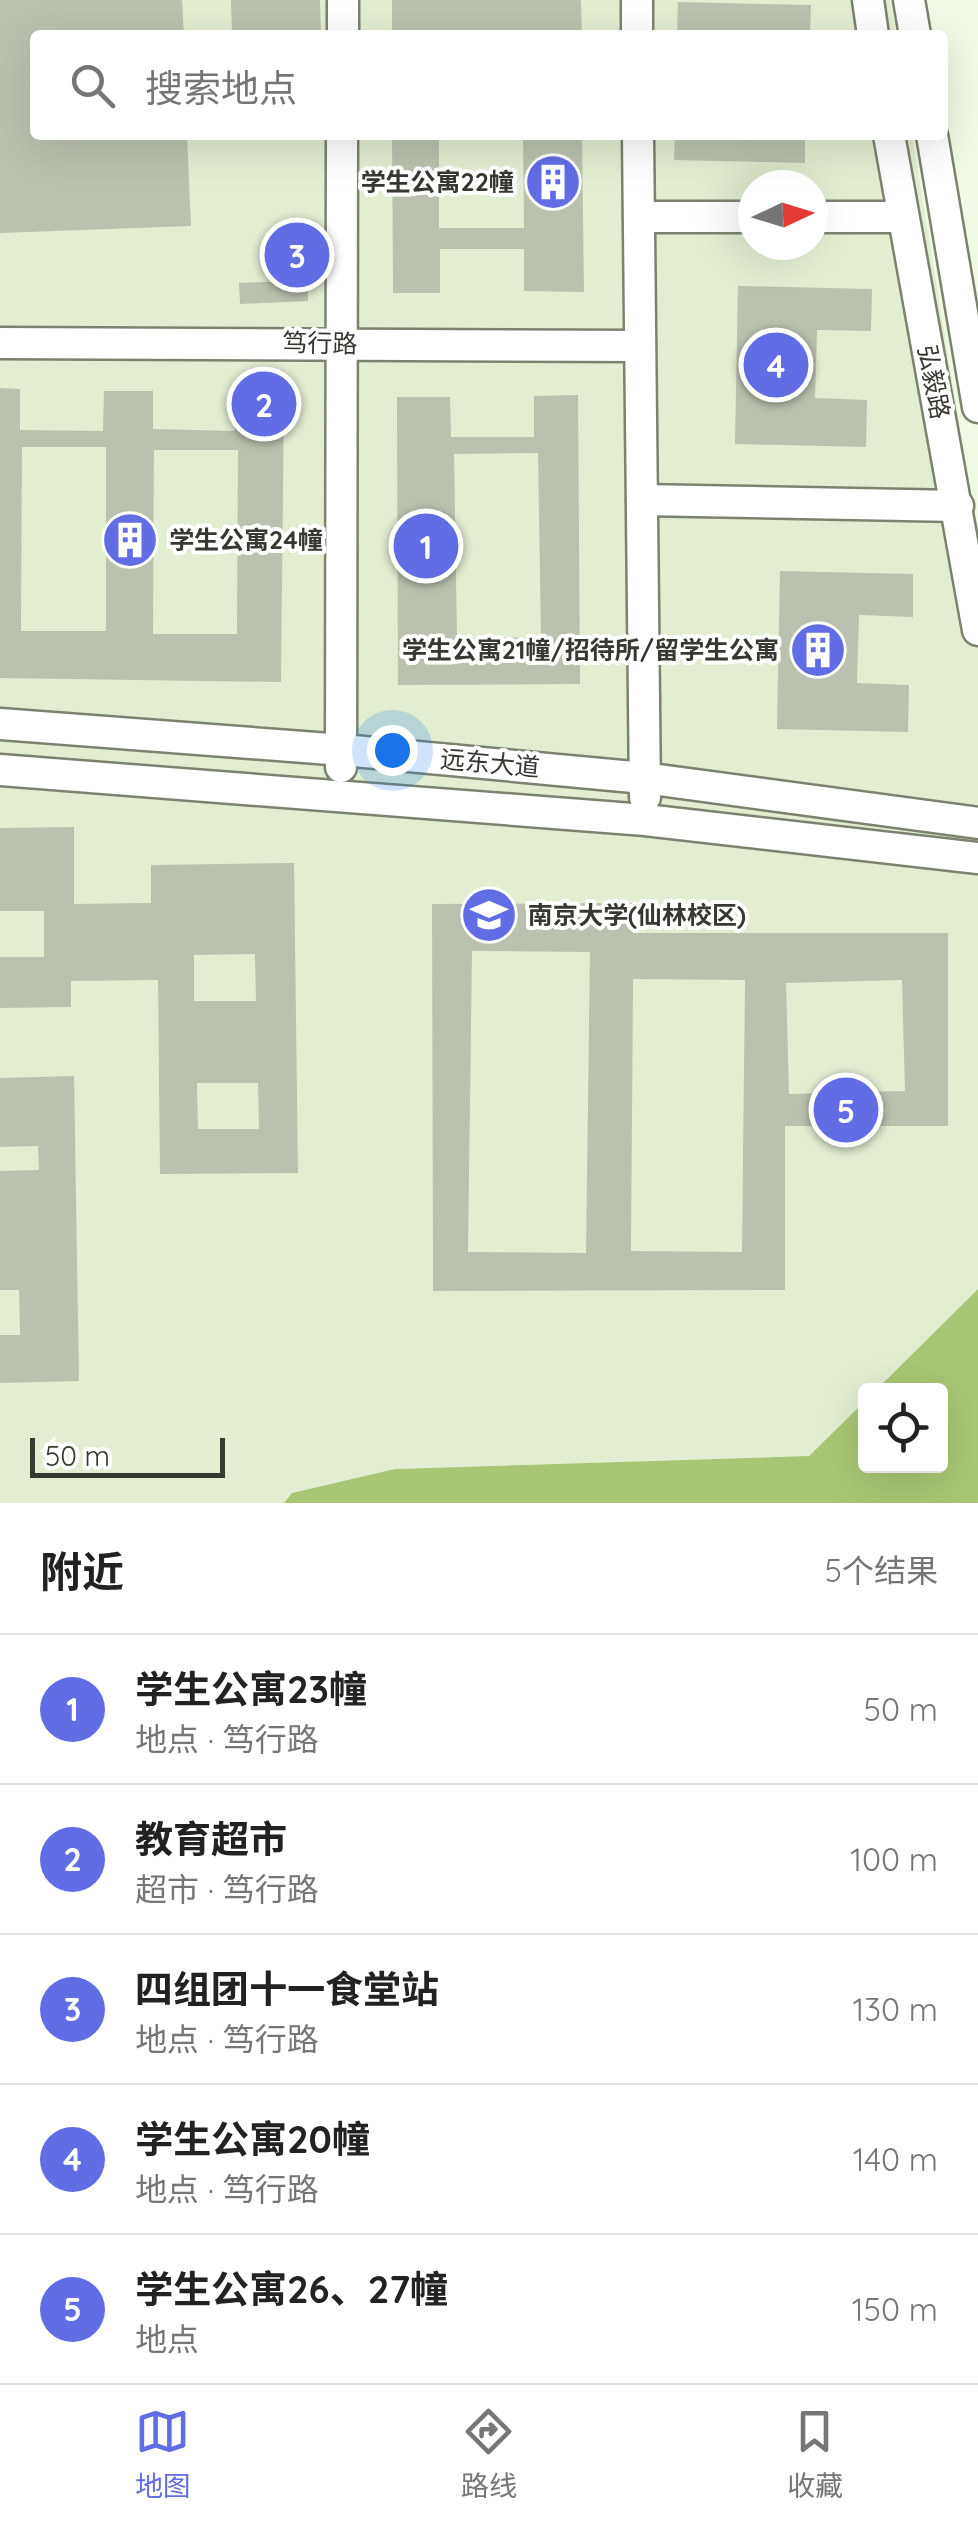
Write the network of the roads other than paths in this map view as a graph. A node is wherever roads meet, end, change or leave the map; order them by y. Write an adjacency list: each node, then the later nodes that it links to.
1 (343, 0): 5 (street)
2 (637, 0): 6 (street)
3 (868, 0): 7 (street)
4 (909, 0): 8 (street)
5 (342, 30)
6 (637, 30)
7 (873, 30)
8 (914, 30)
9 (342, 140): 18 (street)
10 (638, 140): 13 (street)
11 (891, 140): 16 (street, 弘毅路)
12 (933, 140): 20 (street)
13 (639, 217): 14 (street); 19 (street)
14 (738, 217)
15 (828, 217): 16 (street)
16 (903, 217): 22 (street, 弘毅路)
17 (0, 343): 18 (street, 笃行路)
18 (343, 343): 19 (street, 笃行路); 25 (street)
19 (640, 346): 21 (street)
20 (978, 407)
21 (642, 500): 22 (street); 27 (street)
22 (958, 506): 23 (street, 弘毅路)
23 (978, 630)
24 (0, 724): 25 (street, 远东大道)
25 (343, 750): 27 (street, 远东大道); 28 (street)
26 (0, 770): 28 (street)
27 (644, 778): 29 (street); 30 (street, 远东大道)
28 (338, 795): 29 (street)
29 (645, 820): 31 (street)
30 (978, 823)
31 (978, 858)

